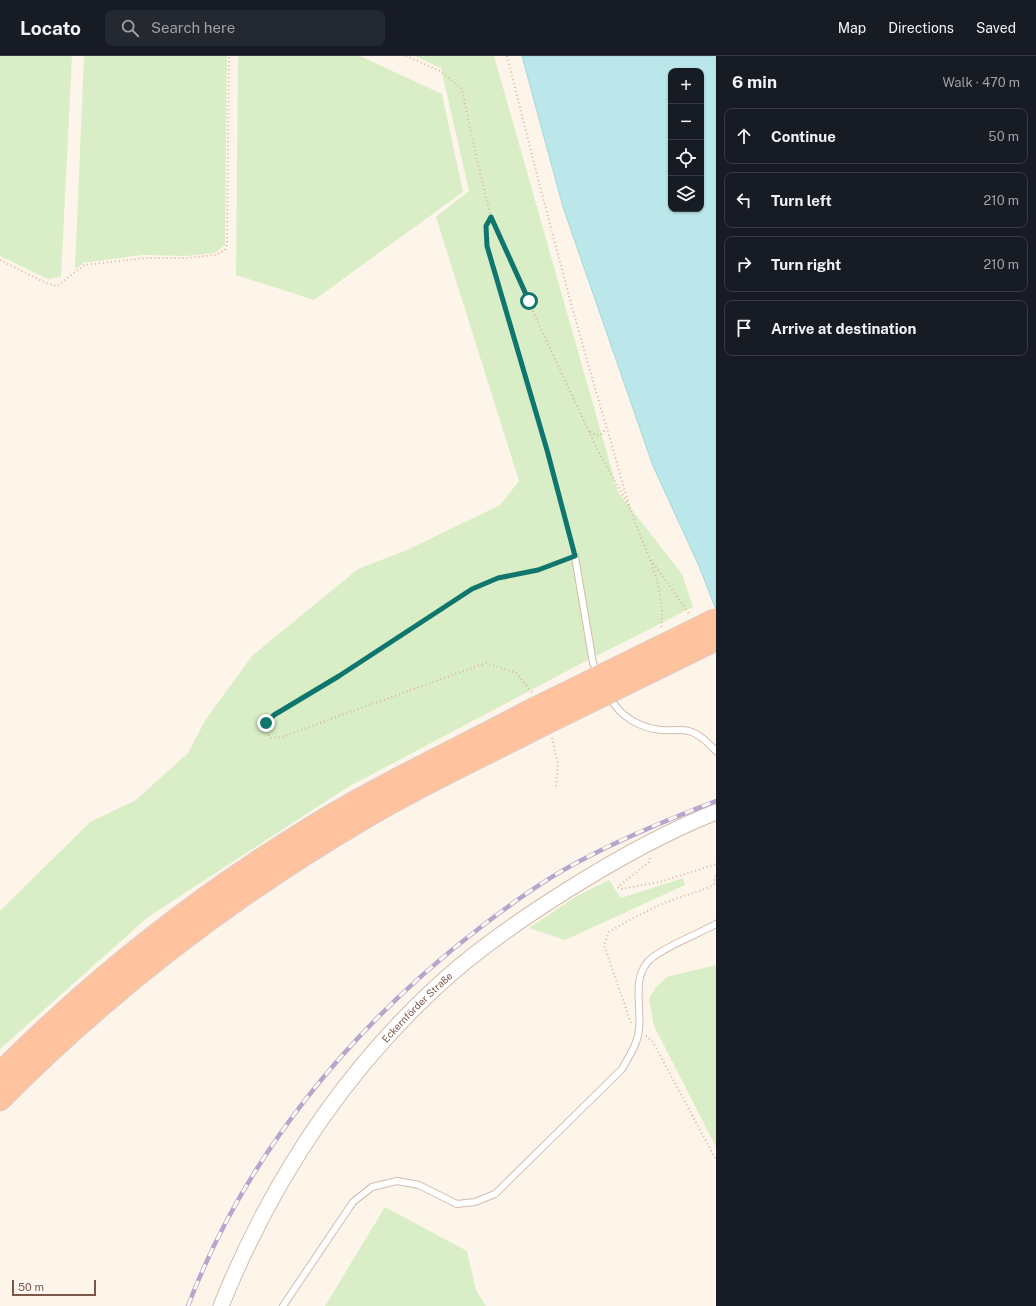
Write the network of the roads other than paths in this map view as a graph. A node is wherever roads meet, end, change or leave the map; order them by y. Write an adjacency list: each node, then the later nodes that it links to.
1 (575, 556): 4 (lane)
2 (716, 619): 6 (highway, bridge)
3 (716, 640): 6 (highway, bridge)
4 (603, 682)
5 (606, 689): 7 (lane)
6 (539, 717): 10 (highway); 11 (highway)
7 (716, 751)
8 (716, 812): 12 (street, Eckernförder Straße)
9 (716, 924): 13 (lane)
10 (0, 1073)
11 (0, 1100)
12 (221, 1306)
13 (283, 1306)

